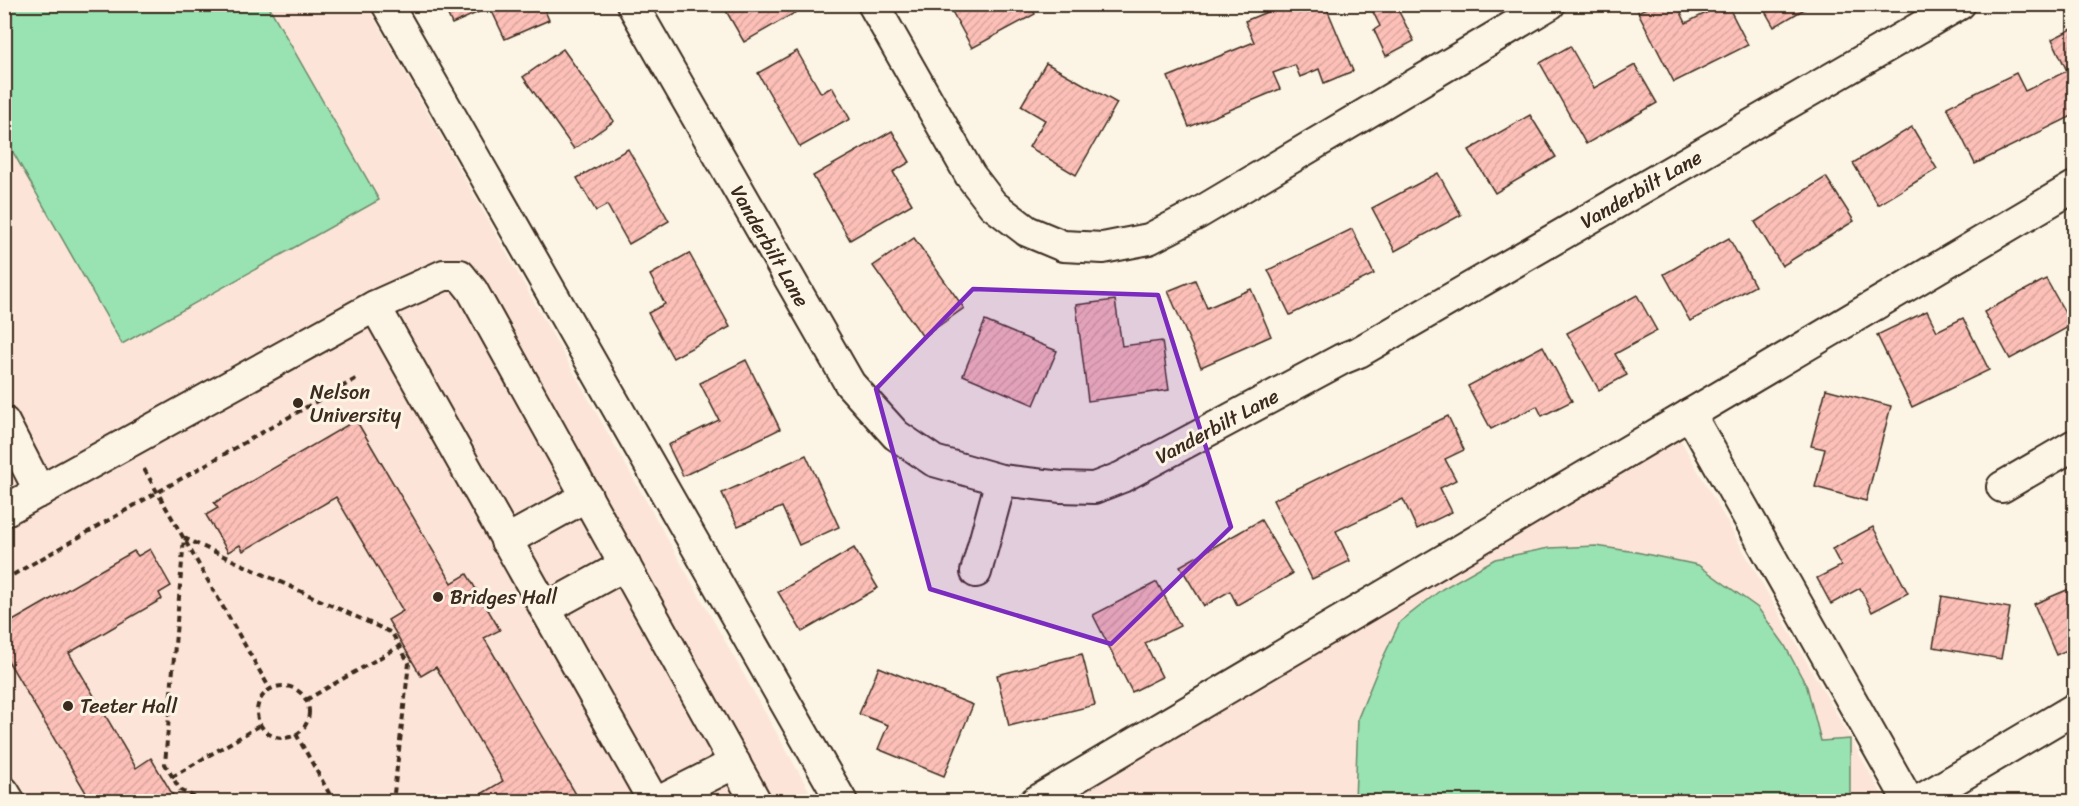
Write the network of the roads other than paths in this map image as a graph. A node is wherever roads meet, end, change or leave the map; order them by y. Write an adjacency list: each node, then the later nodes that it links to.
1 (387, 4): 27 (street)
2 (632, 4): 11 (street, Vanderbilt Lane)
3 (873, 4): 4 (street)
4 (1550, 4)
5 (1960, 4): 11 (street, Vanderbilt Lane)
6 (2074, 187): 8 (street)
7 (375, 306): 13 (street); 14 (street); 16 (street)
8 (1690, 414): 28 (street); 29 (street)
9 (4, 422): 13 (street)
10 (2074, 445): 12 (street)
11 (1001, 480): 18 (street)
12 (2001, 488)
13 (40, 492): 15 (street)
14 (587, 496): 16 (street); 17 (street)
15 (4, 511)
16 (506, 541): 19 (street)
17 (625, 565): 19 (street); 21 (street)
18 (976, 572)
19 (545, 609): 24 (street)
20 (2074, 709): 30 (street)
21 (735, 762): 25 (street); 26 (street)
22 (4, 792): 23 (street)
23 (10, 801)
24 (654, 801)
25 (658, 801)
26 (756, 801)
27 (842, 801)
28 (1035, 801)
29 (1909, 801)
30 (1917, 801)

